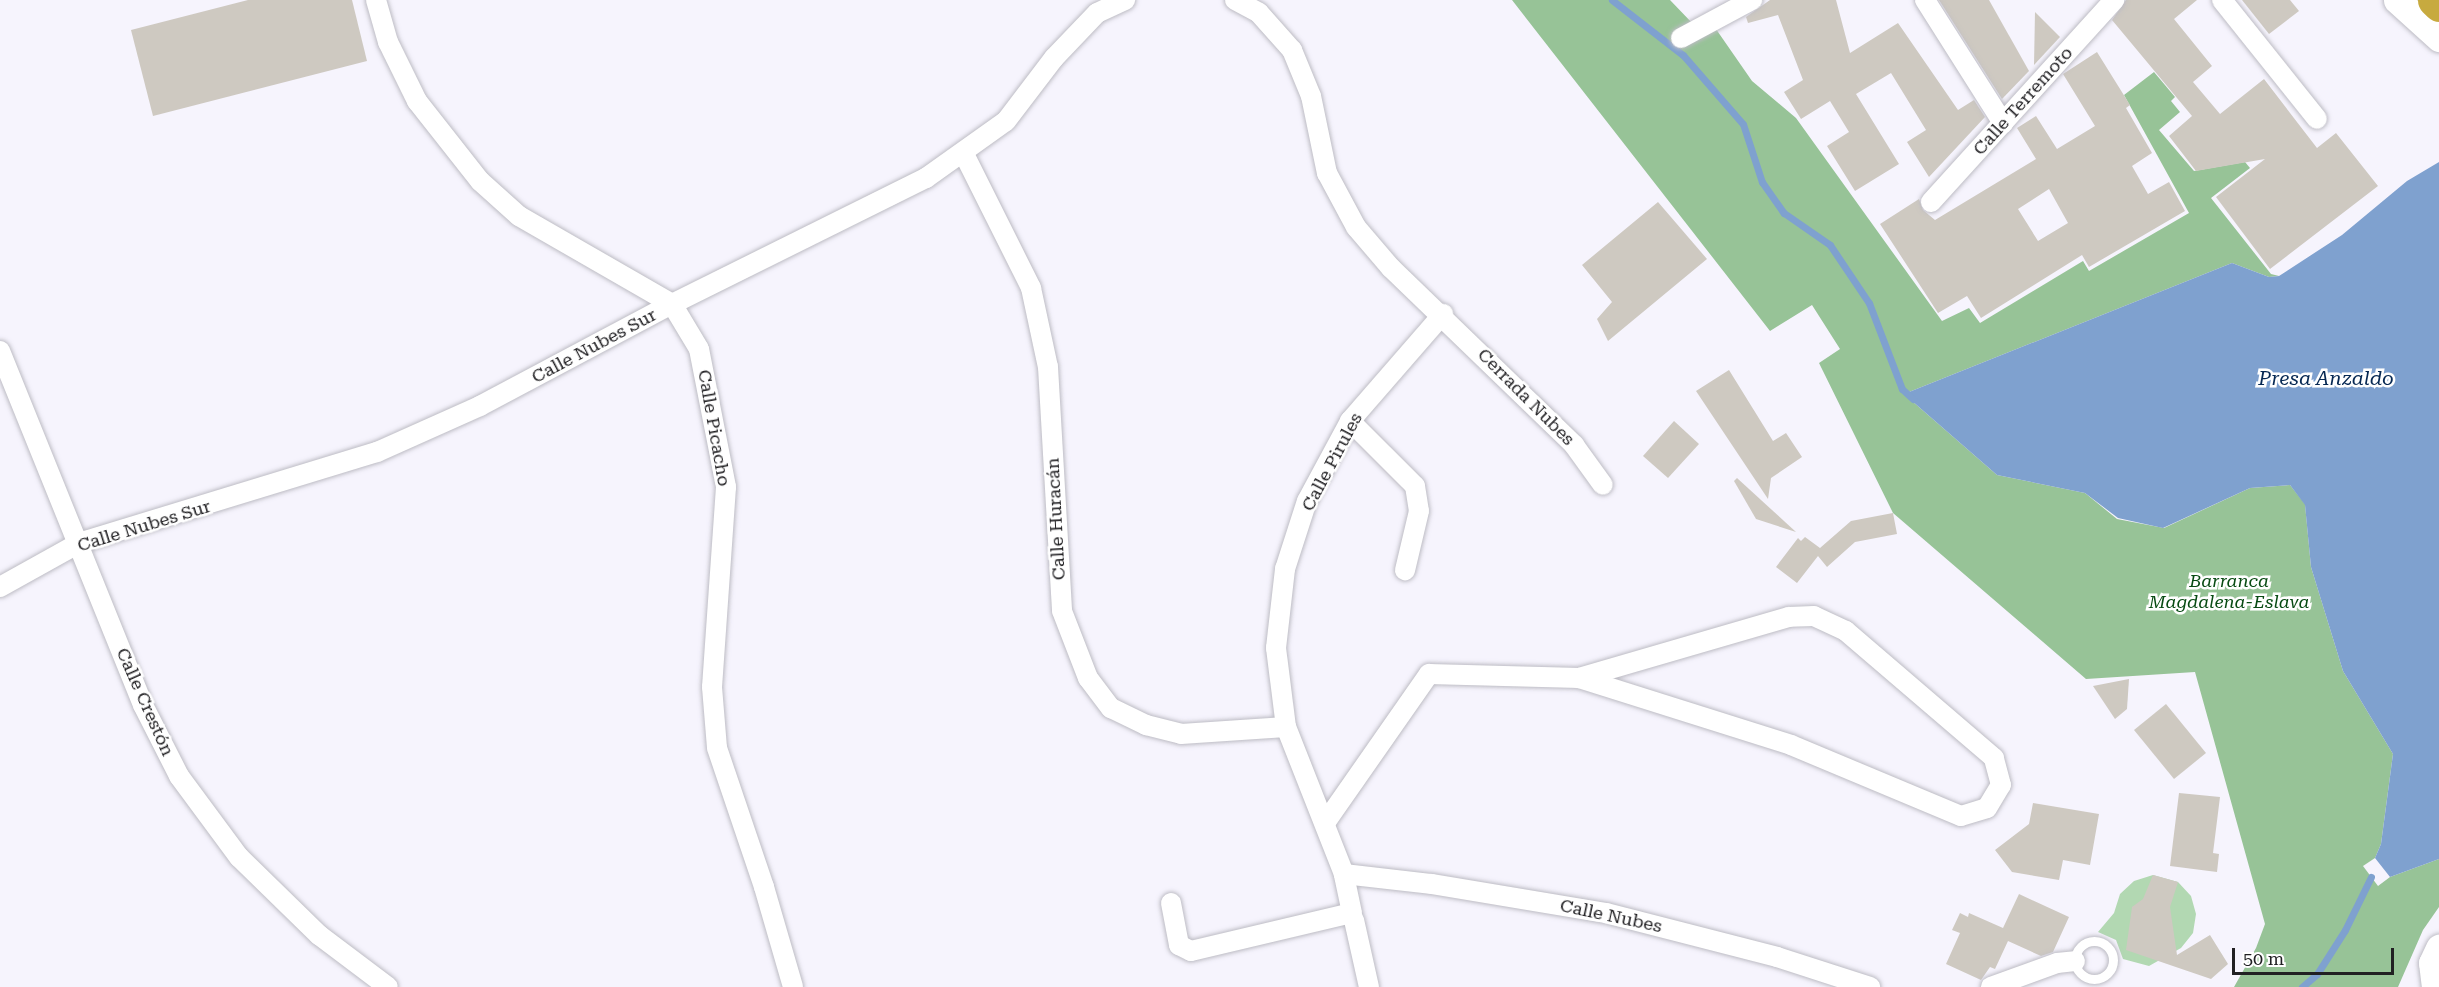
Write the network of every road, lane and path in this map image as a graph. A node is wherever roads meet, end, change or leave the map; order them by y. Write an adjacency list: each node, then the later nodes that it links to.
1 (376, 0): 17 (street, Calle Picacho)
2 (1125, 0): 15 (street, Calle Nubes Sur)
3 (1235, 0): 18 (street)
4 (1752, 0): 11 (street)
5 (1925, 0): 14 (street)
6 (2115, 0): 14 (street, Calle Terremoto)
7 (2222, 0): 13 (street)
8 (2397, 0): 12 (main road)
9 (2434, 0): 10 (highway)
10 (2439, 5)
11 (1681, 38)
12 (2439, 38)
13 (2317, 119)
14 (2003, 123): 16 (street, Calle Terremoto)
15 (964, 154): 17 (street, Calle Nubes Sur); 26 (street, Calle Huracán)
16 (1931, 202)
17 (672, 304): 22 (street, Calle Nubes Sur); 34 (street, Calle Picacho)
18 (1443, 314): 20 (street, Calle Pirules); 21 (street, Cerrada Nubes)
19 (0, 351): 22 (street, Calle Crestón)
20 (1350, 421): 23 (street); 26 (street, Calle Pirules)
21 (1604, 485)
22 (79, 543): 24 (street, Calle Nubes Sur); 33 (street, Calle Crestón)
23 (1405, 570)
24 (0, 587)
25 (1579, 678): 25 (street); 27 (street)
26 (1286, 727): 27 (street, Calle Pirules)
27 (1325, 823): 28 (street, Calle Pirules)
28 (1344, 874): 30 (street, Calle Pirules); 36 (street, Calle Nubes)
29 (1171, 903): 30 (street)
30 (1353, 917): 35 (street, Calle Pirules)
31 (2439, 948): 38 (main road)
32 (2075, 961): 32 (lane); 37 (street)
33 (388, 987)
34 (793, 987)
35 (1369, 987)
36 (1870, 987)
37 (1991, 987)
38 (2434, 987)

